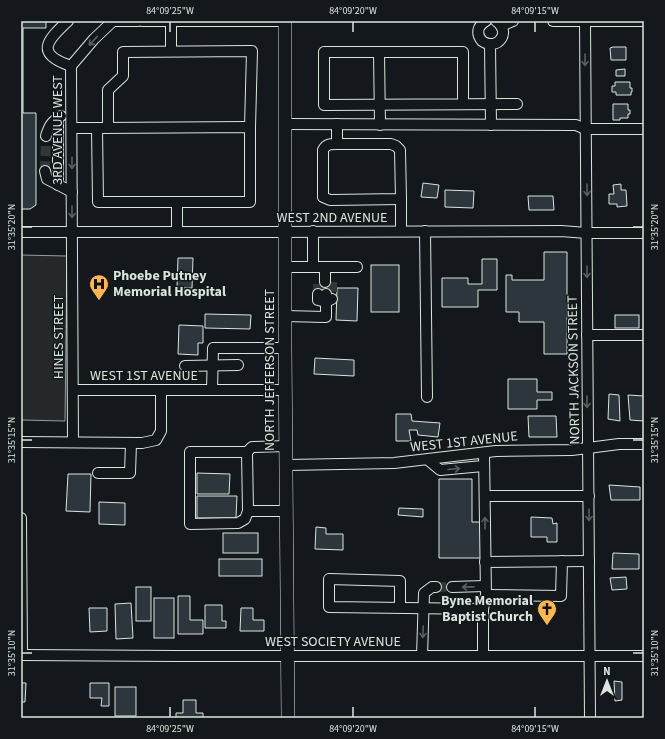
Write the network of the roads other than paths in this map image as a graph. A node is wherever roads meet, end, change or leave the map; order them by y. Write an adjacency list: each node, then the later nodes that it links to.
1 (68, 21): 16 (street)
2 (113, 21): 3 (street, 3RD AVENUE WEST); 16 (street, 3RD AVENUE WEST, one-way to 16)
3 (138, 21)
4 (142, 21): 5 (street)
5 (171, 21): 6 (street); 14 (street)
6 (285, 21): 23 (main road, NORTH JEFFERSON STREET)
7 (486, 21): 13 (street)
8 (513, 21): 12 (street)
9 (553, 21): 10 (street)
10 (585, 21): 11 (street); 31 (street, NORTH JACKSON STREET, one-way to 31)
11 (644, 21)
12 (499, 23): 13 (street)
13 (490, 45): 18 (street)
14 (171, 51): 27 (street); 30 (street)
15 (379, 52): 17 (street); 20 (street); 20 (street)
16 (72, 66): 21 (street, 3RD AVENUE WEST)
17 (463, 104): 18 (street); 20 (street)
18 (490, 104): 19 (street); 26 (street)
19 (517, 104)
20 (380, 105): 25 (street)
21 (72, 110): 22 (street); 28 (street, 3RD AVENUE WEST)
22 (58, 118): 33 (street); 36 (street)
23 (285, 124): 24 (street); 46 (main road, NORTH JEFFERSON STREET)
24 (337, 124): 25 (street); 34 (street)
25 (380, 124): 26 (street)
26 (491, 125): 31 (street)
27 (250, 127): 30 (street); 39 (street)
28 (72, 128): 29 (street); 37 (street, 3RD AVENUE WEST, one-way to 37)
29 (97, 128): 30 (street); 39 (street)
30 (108, 128)
31 (585, 129): 32 (street); 47 (street, NORTH JACKSON STREET, one-way to 47)
32 (644, 129)
33 (46, 136)
34 (337, 144): 38 (street); 38 (street)
35 (45, 171): 36 (street)
36 (58, 185): 37 (street)
37 (72, 192): 44 (street, 3RD AVENUE WEST, one-way to 44)
38 (401, 199): 41 (street)
39 (177, 202): 45 (street)
40 (313, 231): 41 (street, WEST 2ND AVENUE); 46 (street, WEST 2ND AVENUE); 50 (street)
41 (401, 231): 42 (street, WEST 2ND AVENUE)
42 (425, 231): 47 (street, WEST 2ND AVENUE); 64 (street)
43 (21, 232): 44 (street, WEST 2ND AVENUE)
44 (72, 232): 45 (street, WEST 2ND AVENUE); 60 (street, HINES STREET)
45 (176, 232): 46 (street, WEST 2ND AVENUE)
46 (285, 232): 49 (main road, NORTH JEFFERSON STREET)
47 (587, 233): 48 (street, WEST 2ND AVENUE); 54 (street, NORTH JACKSON STREET, one-way to 54)
48 (644, 233)
49 (286, 267): 50 (street); 53 (main road, NORTH JEFFERSON STREET)
50 (313, 267): 51 (street)
51 (357, 267)
52 (326, 296): 53 (street)
53 (286, 316): 56 (main road, NORTH JEFFERSON STREET)
54 (587, 335): 55 (street); 70 (street, NORTH JACKSON STREET, one-way to 70)
55 (644, 335)
56 (285, 348): 58 (street); 63 (main road, NORTH JEFFERSON STREET)
57 (185, 366): 58 (street)
58 (213, 366): 59 (street); 62 (street)
59 (238, 366)
60 (73, 390): 61 (street, WEST 1ST AVENUE); 66 (street, HINES STREET)
61 (161, 390): 62 (street, WEST 1ST AVENUE); 67 (street)
62 (212, 390): 63 (street, WEST 1ST AVENUE)
63 (286, 390): 69 (main road, NORTH JEFFERSON STREET)
64 (427, 397)
65 (21, 442): 66 (street)
66 (73, 442): 67 (street)
67 (131, 443): 76 (street)
68 (644, 444): 70 (street, WEST 1ST AVENUE)
69 (286, 446): 71 (street); 74 (main road, NORTH JEFFERSON STREET)
70 (588, 448): 72 (street, WEST 1ST AVENUE); 78 (street, NORTH JACKSON STREET)
71 (247, 452): 79 (street); 79 (street)
72 (484, 453): 73 (street, WEST 1ST AVENUE); 75 (street)
73 (428, 460): 74 (street, WEST 1ST AVENUE); 75 (street, one-way to 75)
74 (287, 465): 80 (main road, NORTH JEFFERSON STREET)
75 (484, 466): 77 (street)
76 (98, 473)
77 (485, 496): 78 (street); 84 (street, one-way to 77)
78 (589, 496): 83 (street, NORTH JACKSON STREET, one-way to 83)
79 (248, 511): 80 (street)
80 (287, 511): 92 (main road, NORTH JEFFERSON STREET)
81 (21, 518): 91 (street)
82 (562, 561): 83 (street); 84 (street); 87 (street)
83 (589, 561): 95 (street, NORTH JACKSON STREET)
84 (485, 562): 87 (street)
85 (436, 587): 89 (street)
86 (452, 587): 87 (street, one-way to 86)
87 (485, 591): 90 (street)
88 (400, 608): 88 (street); 89 (street)
89 (424, 608): 90 (street); 93 (street, one-way to 93)
90 (483, 609): 94 (street)
91 (21, 655): 92 (street, WEST SOCIETY AVENUE)
92 (288, 655): 93 (street, WEST SOCIETY AVENUE); 97 (main road, NORTH JEFFERSON STREET)
93 (422, 656): 94 (street, WEST SOCIETY AVENUE)
94 (483, 656): 95 (street, WEST SOCIETY AVENUE)
95 (590, 656): 96 (street, WEST SOCIETY AVENUE); 98 (street, NORTH JACKSON STREET)
96 (644, 656)
97 (288, 718)
98 (590, 718)

